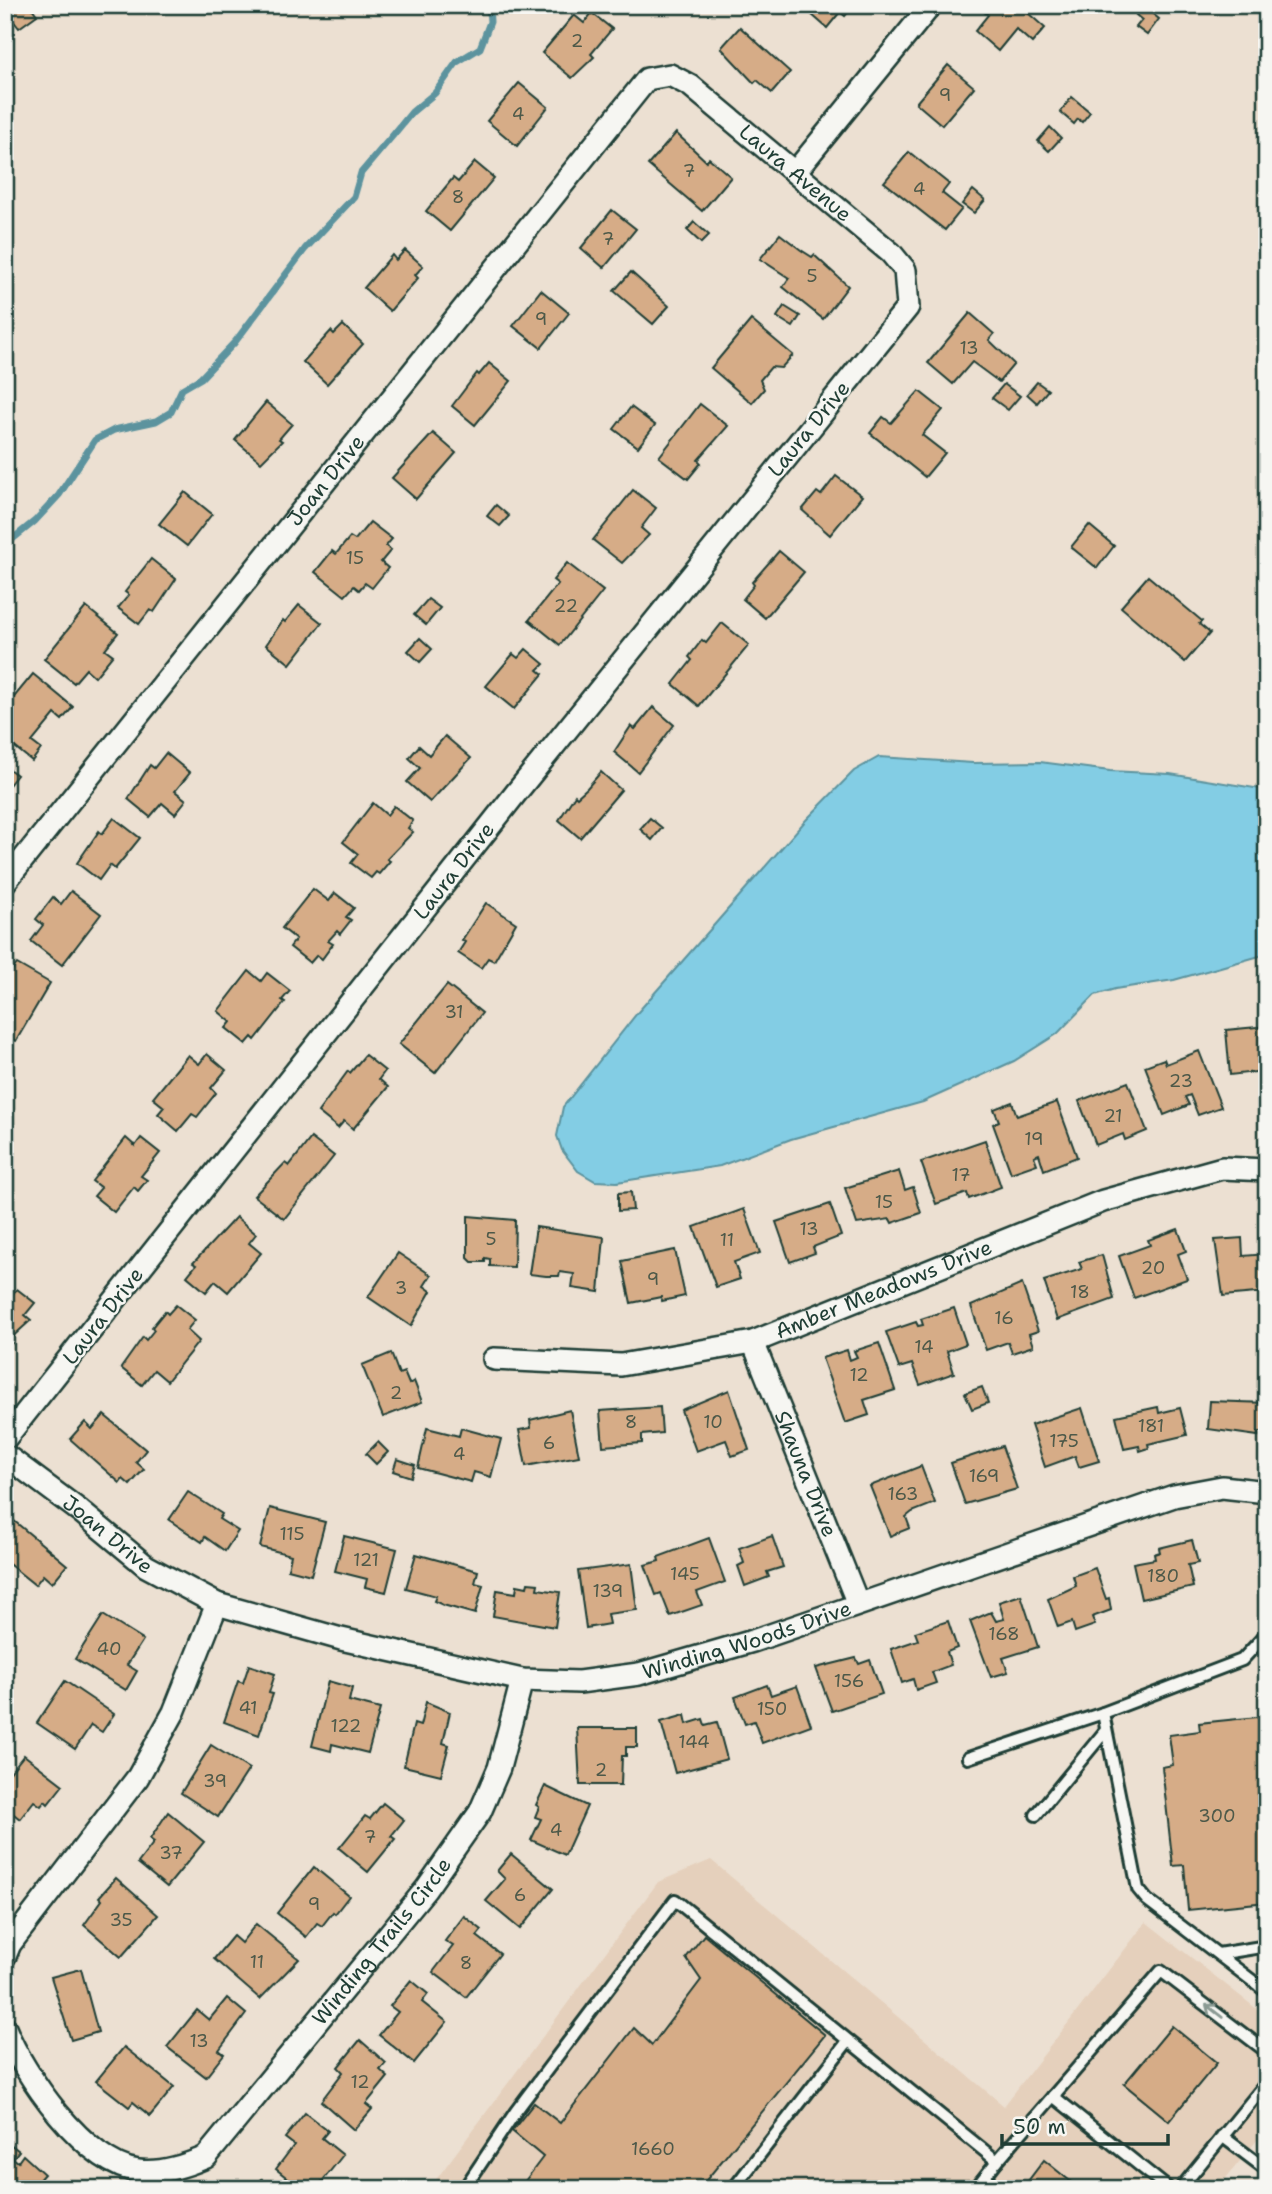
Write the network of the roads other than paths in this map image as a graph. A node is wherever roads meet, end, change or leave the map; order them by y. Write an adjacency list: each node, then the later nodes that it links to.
1 (931, 5): 3 (street)
2 (647, 79): 3 (street, Laura Avenue); 5 (street, Joan Drive)
3 (796, 171): 4 (street, Laura Avenue)
4 (908, 306): 9 (street, Laura Drive)
5 (5, 882)
6 (1267, 1170): 7 (street, Amber Meadows Drive)
7 (753, 1342): 8 (street, Amber Meadows Drive); 13 (street, Shauna Drive)
8 (494, 1359)
9 (5, 1439)
10 (5, 1455): 12 (street, Joan Drive)
11 (1267, 1492): 13 (street, Winding Woods Drive)
12 (217, 1604): 15 (street, Winding Woods Drive); 22 (street)
13 (858, 1604): 15 (street, Winding Woods Drive)
14 (1267, 1634): 16 (lane)
15 (522, 1680): 32 (street, Winding Trails Circle)
16 (1103, 1713): 17 (lane); 18 (lane)
17 (1106, 1730): 19 (lane); 21 (lane)
18 (968, 1758)
19 (1036, 1815)
20 (1267, 1946): 21 (lane)
21 (1218, 1954): 23 (lane)
22 (5, 1956)
23 (1267, 1992)
24 (7, 2034): 33 (street, Winding Trails Circle)
25 (848, 2041): 30 (lane); 34 (lane); 35 (lane)
26 (1267, 2052): 28 (lane, one-way to 28)
27 (1267, 2082): 29 (lane)
28 (1053, 2096): 30 (lane); 37 (lane)
29 (1222, 2136): 31 (lane); 38 (lane)
30 (997, 2161): 36 (lane)
31 (1267, 2170)
32 (183, 2178): 33 (street, Winding Trails Circle)
33 (137, 2180)
34 (464, 2189)
35 (733, 2189)
36 (975, 2189)
37 (1169, 2189)
38 (1180, 2189)

